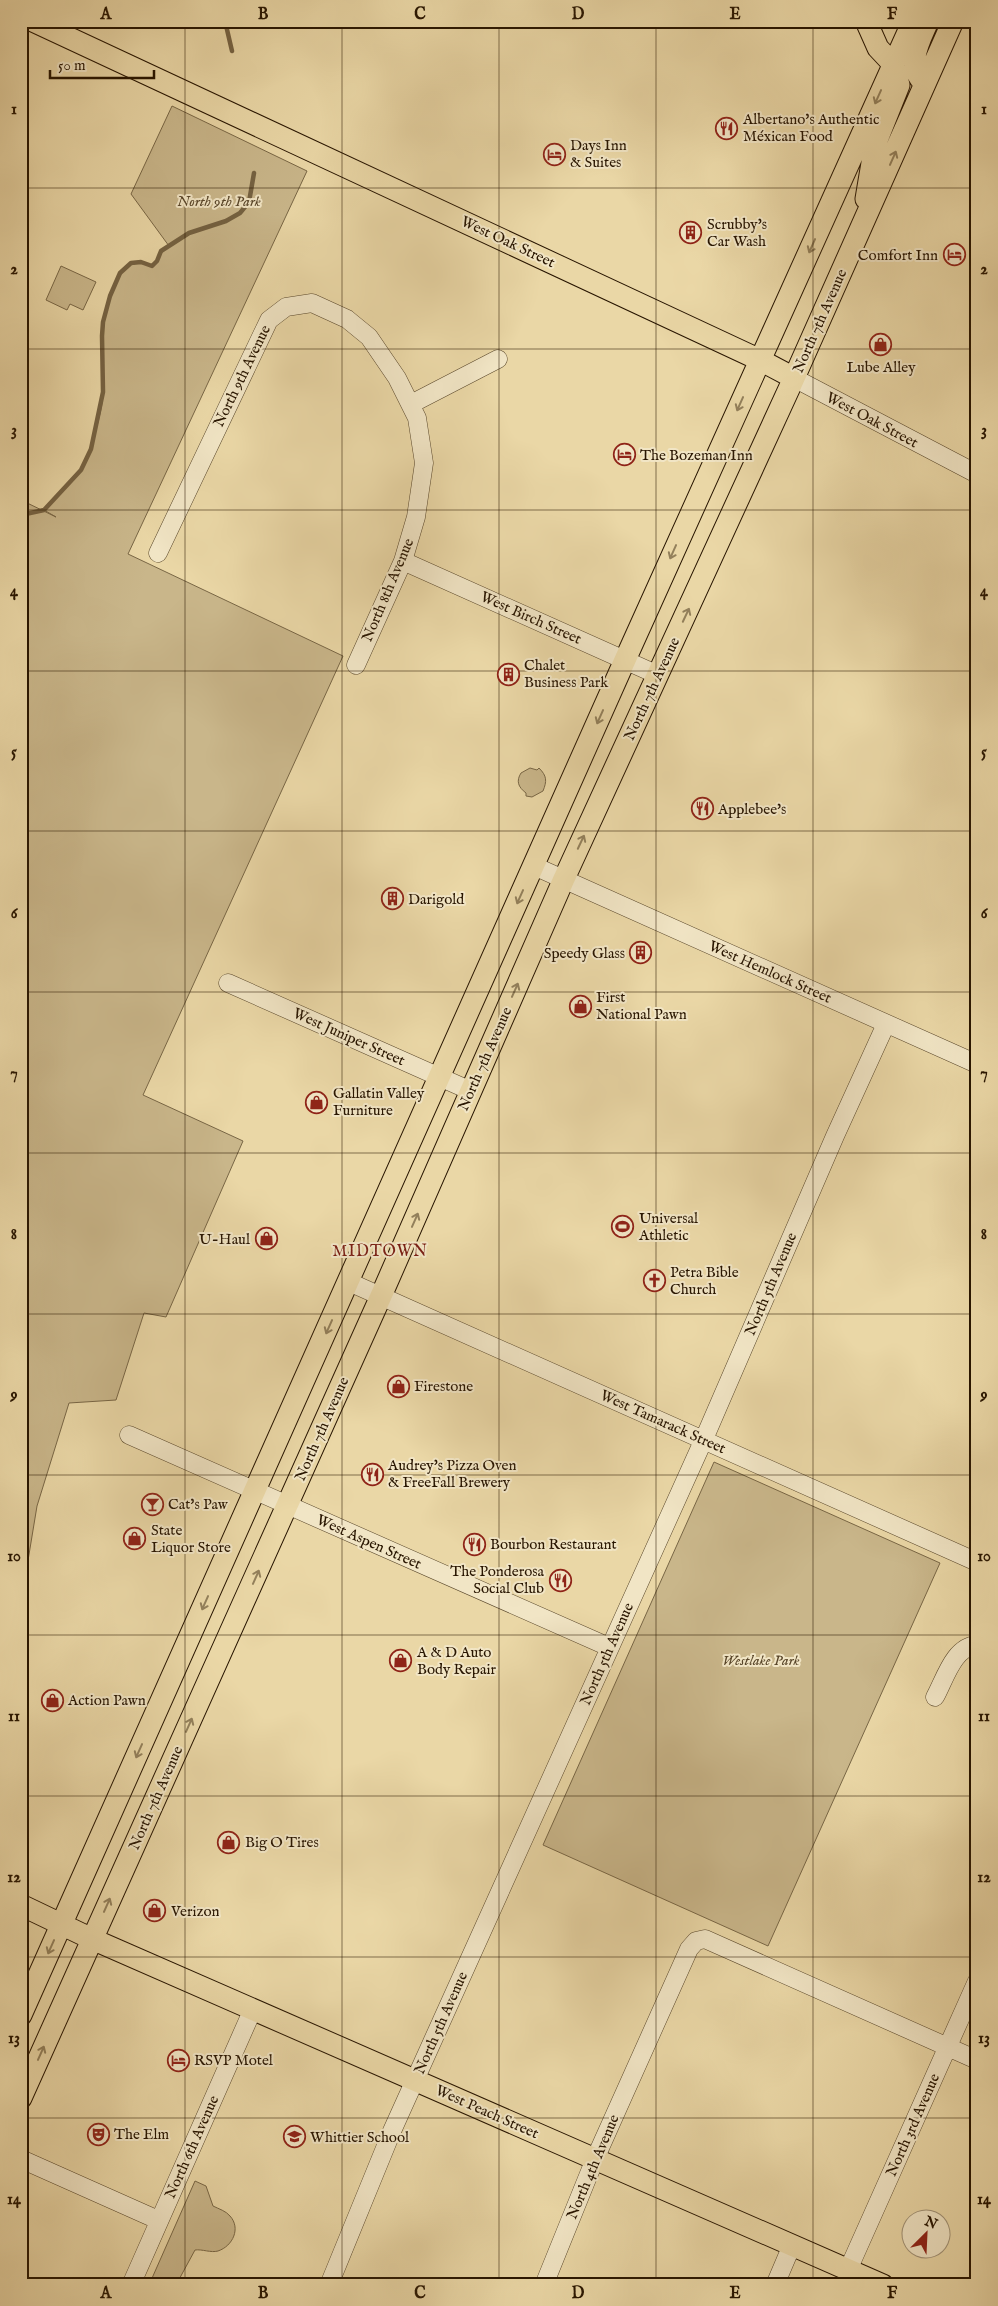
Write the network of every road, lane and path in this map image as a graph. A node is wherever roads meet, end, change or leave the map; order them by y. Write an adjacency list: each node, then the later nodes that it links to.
1 (33, 21): 10 (main road, West Oak Street)
2 (866, 21): 6 (main road)
3 (913, 21): 6 (main road)
4 (928, 21): 7 (main road)
5 (953, 21): 7 (main road, North 7th Avenue)
6 (893, 64): 8 (main road); 10 (main road, one-way to 10)
7 (925, 84): 8 (main road, North 7th Avenue, one-way to 7)
8 (860, 231): 11 (main road, North 7th Avenue)
9 (498, 359): 12 (street)
10 (760, 360): 11 (main road, West Oak Street); 16 (main road, one-way to 16)
11 (794, 378): 13 (street, West Oak Street); 18 (main road, North 7th Avenue, one-way to 11)
12 (411, 404): 14 (street, North 9th Avenue); 15 (street, North 8th Avenue)
13 (977, 474)
14 (158, 553)
15 (403, 561): 16 (street, West Birch Street); 17 (street, North 8th Avenue)
16 (625, 660): 18 (street, West Birch Street); 19 (main road, one-way to 19)
17 (356, 665)
18 (658, 675): 20 (main road, North 7th Avenue, one-way to 18)
19 (534, 866): 20 (street, West Hemlock Street); 24 (main road, one-way to 24)
20 (563, 881): 22 (street, West Hemlock Street); 25 (main road, North 7th Avenue, one-way to 20)
21 (228, 983): 24 (street, West Juniper Street)
22 (886, 1024): 23 (street, West Hemlock Street); 29 (street, North 5th Avenue)
23 (977, 1064)
24 (440, 1076): 25 (street, West Juniper Street); 26 (main road)
25 (471, 1091): 27 (main road, North 7th Avenue, one-way to 25)
26 (349, 1282): 27 (street, West Tamarack Street); 30 (main road, one-way to 30)
27 (381, 1296): 29 (street, West Tamarack Street); 31 (main road, North 7th Avenue)
28 (129, 1435): 30 (street, West Aspen Street)
29 (704, 1439): 32 (street, West Tamarack Street); 34 (street, North 5th Avenue)
30 (255, 1492): 31 (street, West Aspen Street); 37 (main road, one-way to 37)
31 (288, 1506): 34 (street, West Aspen Street); 38 (main road, North 7th Avenue, one-way to 31)
32 (977, 1562)
33 (977, 1645): 35 (street)
34 (609, 1647): 44 (street, North 5th Avenue)
35 (936, 1697)
36 (21, 1905): 37 (main road, West Peach Street)
37 (62, 1924): 38 (main road, West Peach Street); 41 (main road, one-way to 41)
38 (92, 1938): 40 (main road, West Peach Street); 45 (main road, North 7th Avenue, one-way to 38)
39 (977, 1981): 42 (street, North 3rd Avenue)
40 (253, 2009): 44 (main road, West Peach Street); 48 (street, North 6th Avenue)
41 (21, 2015)
42 (948, 2047): 43 (street); 46 (street, North 4th Avenue); 50 (street, North 3rd Avenue)
43 (977, 2060)
44 (416, 2080): 46 (main road, West Peach Street); 52 (street, North 5th Avenue)
45 (21, 2098)
46 (595, 2159): 49 (main road, West Peach Street); 53 (street, North 4th Avenue)
47 (21, 2160): 48 (street)
48 (158, 2220): 51 (street, North 6th Avenue)
49 (792, 2245): 50 (main road, West Peach Street); 54 (street)
50 (848, 2270): 55 (main road, West Peach Street)
51 (130, 2285)
52 (329, 2285)
53 (544, 2285)
54 (775, 2285)
55 (883, 2285)

